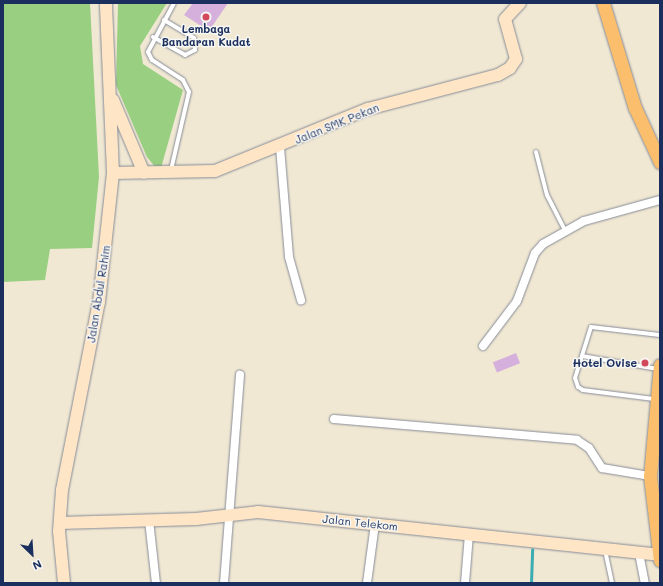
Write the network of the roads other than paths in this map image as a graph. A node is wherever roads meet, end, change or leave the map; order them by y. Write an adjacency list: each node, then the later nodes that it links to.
1 (106, 3): 7 (street, Jalan Abdul Rahim)
2 (174, 3): 5 (lane)
3 (520, 3): 8 (street, Jalan SMK Pekan)
4 (602, 3): 10 (main road)
5 (164, 20): 6 (lane); 6 (lane)
6 (153, 37): 13 (lane)
7 (110, 94): 11 (street, Jalan Abdul Rahim); 12 (street)
8 (280, 147): 13 (street, Jalan SMK Pekan); 16 (street)
9 (536, 152): 15 (lane)
10 (660, 162)
11 (113, 173): 12 (street, Jalan SMK Pekan); 28 (street, Jalan Abdul Rahim)
12 (144, 173): 13 (street, Jalan SMK Pekan)
13 (170, 173)
14 (660, 200): 15 (street)
15 (564, 229): 18 (street)
16 (301, 300)
17 (660, 335): 19 (lane)
18 (484, 346)
19 (582, 356): 20 (lane); 22 (lane)
20 (660, 368): 22 (main road)
21 (240, 375): 26 (street)
22 (654, 399): 24 (main road)
23 (334, 419): 25 (street)
24 (657, 452): 25 (main road)
25 (653, 476): 33 (main road)
26 (228, 514): 27 (street, Jalan Telekom); 29 (street, Jalan Telekom); 36 (street)
27 (149, 520): 28 (street, Jalan Telekom); 35 (street)
28 (60, 523): 34 (street, Jalan Abdul Rahim)
29 (375, 524): 30 (street, Jalan Telekom); 37 (street)
30 (469, 534): 31 (street, Jalan Telekom); 38 (street)
31 (605, 549): 32 (street, Jalan Telekom); 39 (lane)
32 (639, 553): 33 (street, Jalan Telekom); 40 (street)
33 (659, 558)
34 (64, 583)
35 (156, 583)
36 (224, 583)
37 (368, 583)
38 (465, 583)
39 (612, 583)
40 (645, 583)

